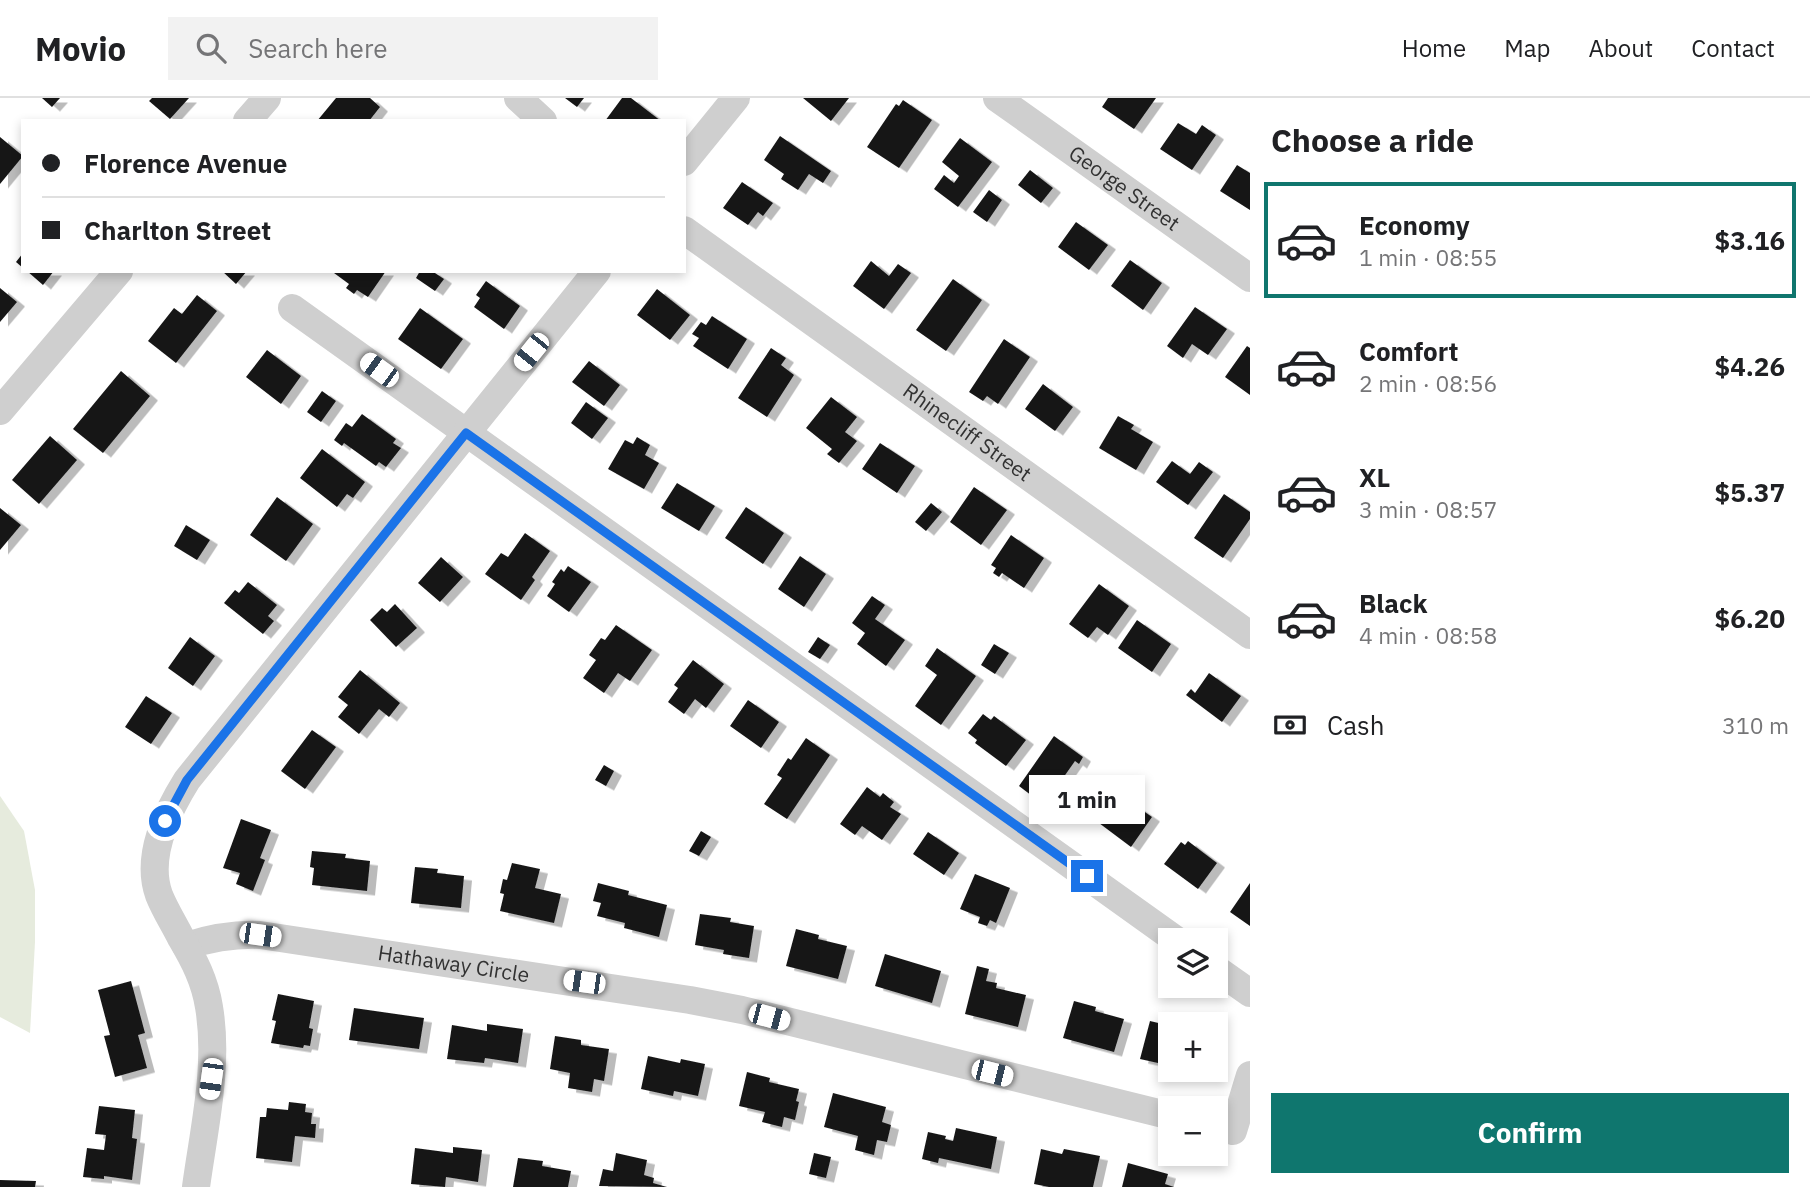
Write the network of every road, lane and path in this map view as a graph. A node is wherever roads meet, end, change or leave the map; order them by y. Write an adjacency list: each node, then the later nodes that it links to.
1 (267, 98): 5 (street)
2 (518, 98): 6 (street)
3 (736, 98): 7 (street)
4 (997, 98): 11 (street, George Street)
5 (249, 119)
6 (541, 119)
7 (686, 160)
8 (686, 231): 15 (street, Rhinecliff Street)
9 (117, 273): 13 (street)
10 (595, 273): 14 (street)
11 (1250, 278)
12 (292, 308): 14 (street)
13 (0, 411)
14 (466, 433): 16 (street); 17 (street)
15 (1250, 635)
16 (1159, 928)
17 (186, 946): 21 (street, Hathaway Circle); 23 (street)
18 (1228, 977): 19 (street)
19 (1250, 993)
20 (1250, 1074): 22 (street)
21 (1158, 1113)
22 (1233, 1131)
23 (197, 1187)

